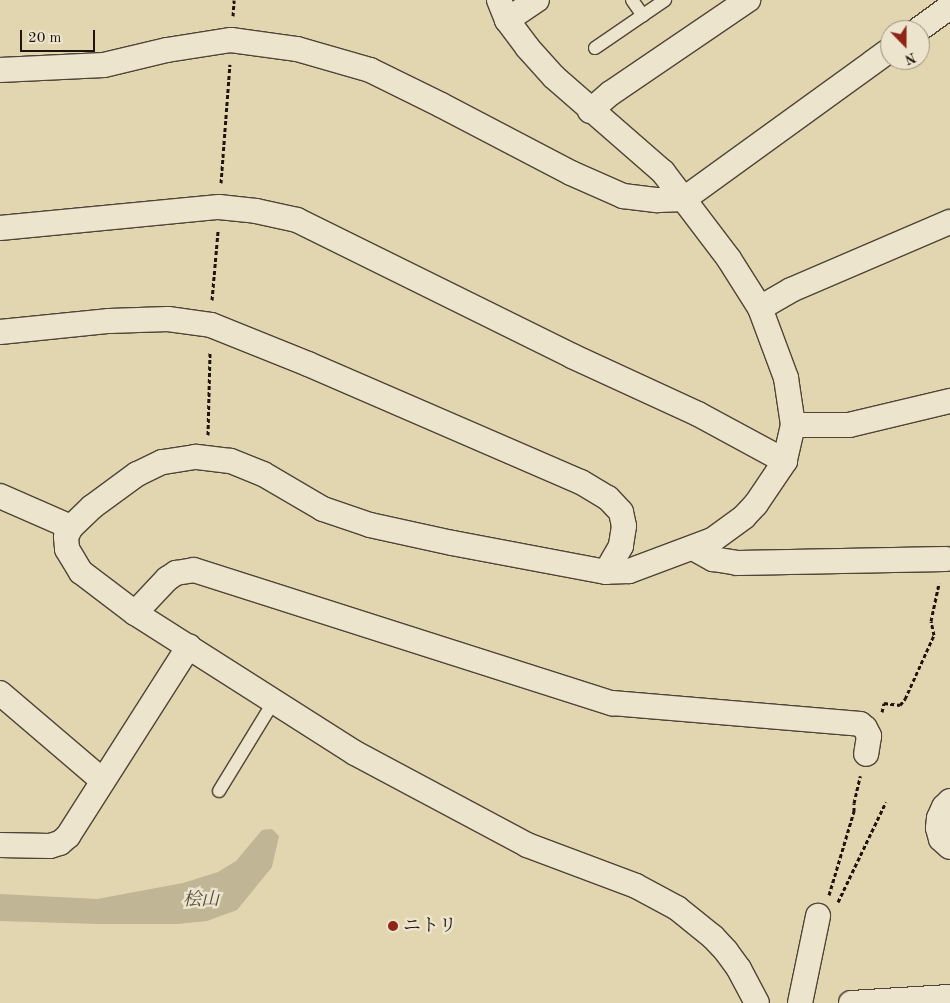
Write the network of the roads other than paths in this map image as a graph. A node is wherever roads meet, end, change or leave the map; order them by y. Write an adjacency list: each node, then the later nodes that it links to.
1 (537, 0): 6 (street)
2 (632, 0): 7 (lane)
3 (665, 0): 7 (lane)
4 (748, 0): 12 (street)
5 (950, 6): 8 (street)
6 (503, 10): 12 (street)
7 (643, 16): 9 (lane)
8 (930, 21)
9 (595, 48)
10 (880, 57): 13 (street)
11 (0, 70): 13 (street)
12 (590, 111): 13 (street)
13 (684, 199): 16 (street)
14 (950, 222): 16 (street)
15 (0, 228): 20 (street)
16 (760, 308): 19 (street)
17 (0, 332): 25 (street)
18 (950, 401): 19 (street)
19 (793, 425): 20 (street)
20 (785, 460): 23 (street)
21 (0, 496): 22 (street)
22 (71, 526): 25 (street); 26 (street)
23 (693, 548): 24 (street); 25 (street)
24 (946, 559)
25 (606, 572)
26 (135, 613): 27 (street); 30 (street)
27 (189, 646): 29 (street); 31 (street)
28 (0, 693): 31 (street)
29 (274, 701): 32 (lane); 38 (street)
30 (866, 754)
31 (103, 781): 34 (street)
32 (219, 791)
33 (950, 801): 35 (street)
34 (0, 845)
35 (950, 847)
36 (817, 923): 39 (street)
37 (950, 997): 40 (street)
38 (756, 1003)
39 (800, 1003)
40 (851, 1003)

